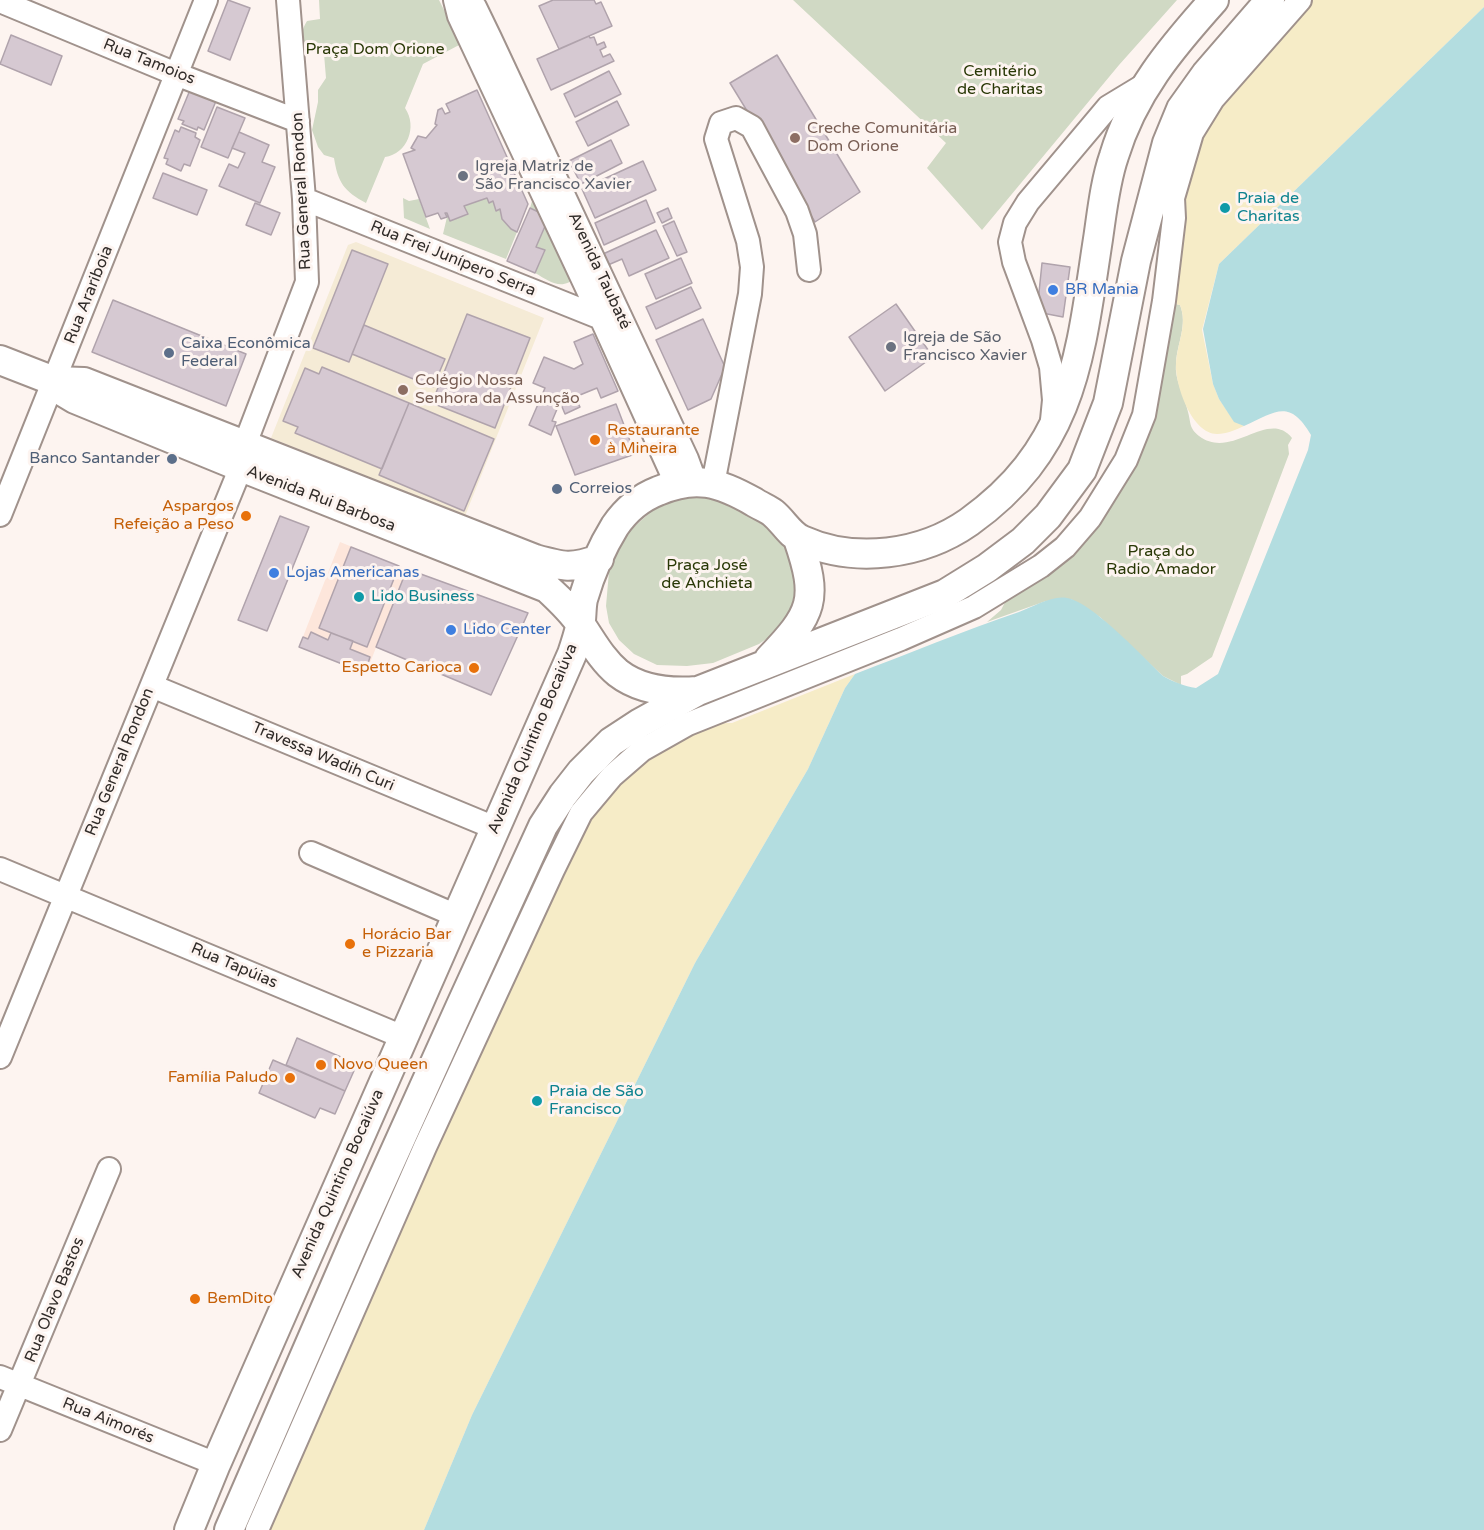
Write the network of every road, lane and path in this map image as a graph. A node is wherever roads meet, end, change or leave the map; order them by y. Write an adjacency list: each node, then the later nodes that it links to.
1 (206, 0): 8 (street, Rua Arariboia)
2 (288, 0): 10 (street, Rua General Rondon)
3 (1214, 0): 9 (main road)
4 (1270, 0): 23 (main road)
5 (1300, 0): 39 (street)
6 (0, 1): 8 (street, Rua Tamoios)
7 (469, 5): 13 (street, Avenida Taubaté); 18 (street, Avenida Taubaté)
8 (176, 74): 10 (street, Rua Tamoios); 15 (street, Rua Arariboia)
9 (1146, 84): 16 (main road); 16 (street)
10 (298, 121): 11 (street, Rua General Rondon)
11 (304, 199): 13 (street, Rua Frei Junípero Serra); 17 (street, Rua General Rondon)
12 (809, 270): 18 (street)
13 (601, 318): 18 (street, Avenida Taubaté)
14 (0, 360): 15 (main road, Avenida Rui Barbosa)
15 (54, 381): 17 (main road, Avenida Rui Barbosa); 19 (street, Rua Arariboia)
16 (1051, 431): 20 (main road)
17 (243, 456): 21 (main road, Avenida Rui Barbosa); 22 (main road, Avenida Rui Barbosa); 24 (street, Rua General Rondon)
18 (694, 483): 20 (main road); 21 (main road, Avenida Quintino Bocaiúva)
19 (0, 515)
20 (798, 539): 23 (main road)
21 (599, 559): 22 (main road, Avenida Quintino Bocaiúva)
22 (581, 624): 25 (main road, Avenida Rui Barbosa); 26 (main road, Avenida Quintino Bocaiúva)
23 (765, 664): 25 (main road)
24 (152, 686): 26 (street, Travessa Wadih Curi); 29 (street, Rua General Rondon)
25 (698, 691): 38 (main road)
26 (495, 828): 30 (main road, Avenida Quintino Bocaiúva)
27 (311, 854): 30 (street)
28 (0, 869): 29 (street, Rua Tapúias)
29 (66, 896): 31 (street, Rua Tapúias); 32 (street, Rua General Rondon)
30 (457, 916): 31 (main road, Avenida Quintino Bocaiúva)
31 (403, 1036): 36 (main road, Avenida Quintino Bocaiúva)
32 (0, 1057)
33 (109, 1169): 34 (street, Rua Olavo Bastos)
34 (10, 1381): 35 (street, Rua Olavo Bastos); 36 (street, Rua Aimorés)
35 (0, 1430)
36 (216, 1464): 37 (main road, Avenida Quintino Bocaiúva)
37 (189, 1530)
38 (229, 1530)
39 (257, 1530)

